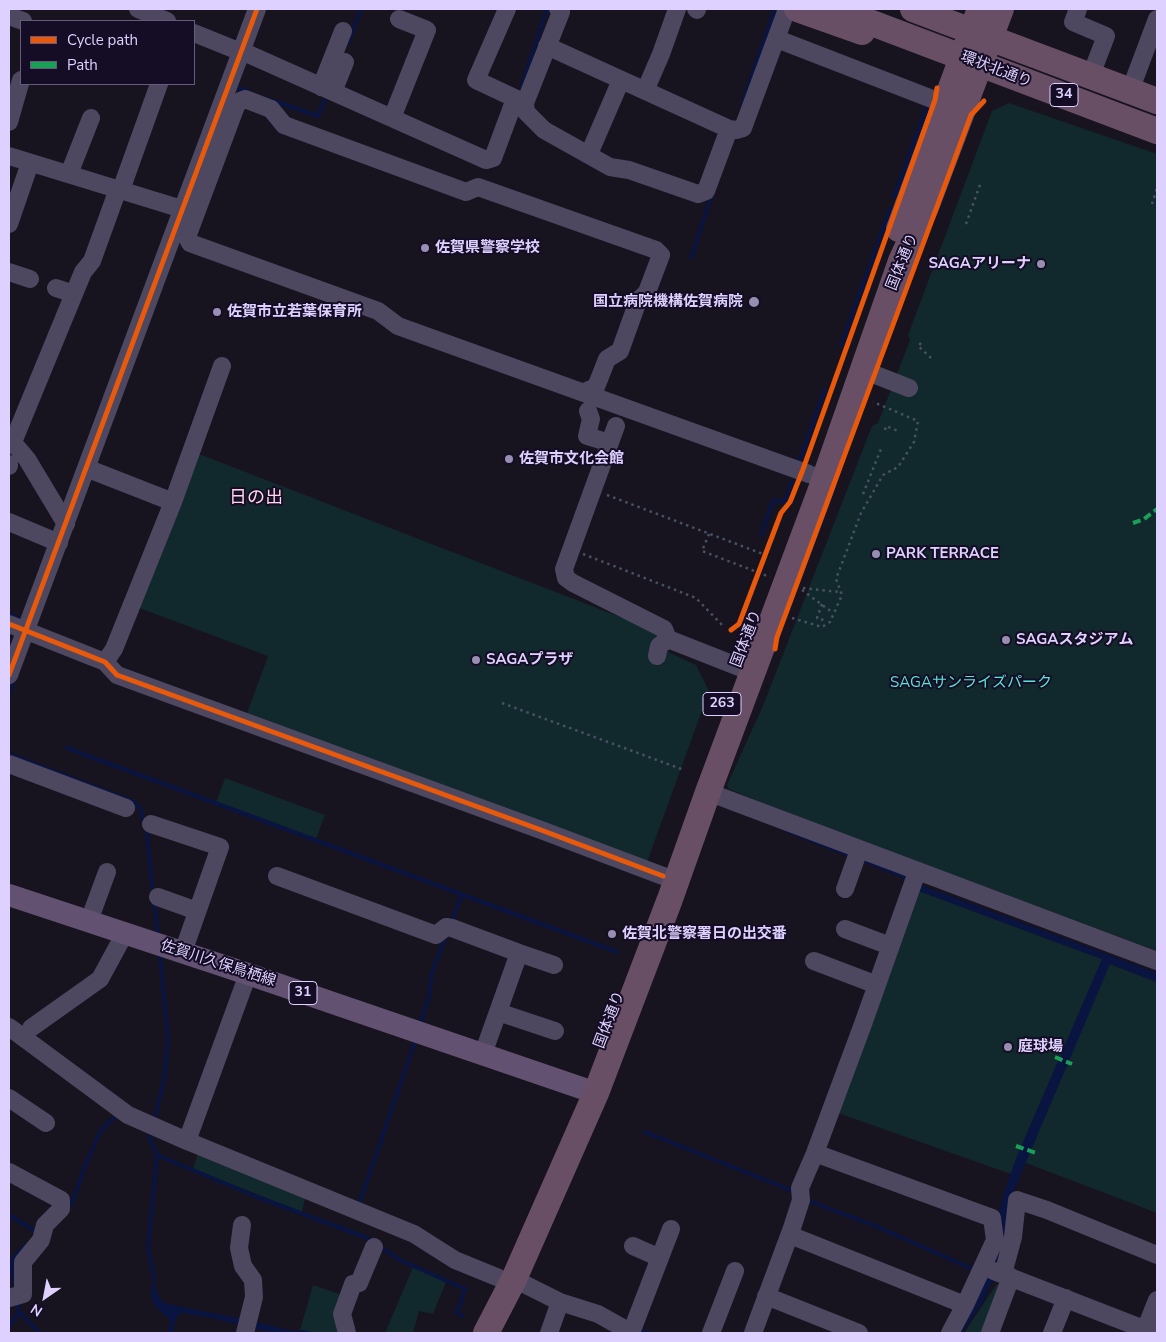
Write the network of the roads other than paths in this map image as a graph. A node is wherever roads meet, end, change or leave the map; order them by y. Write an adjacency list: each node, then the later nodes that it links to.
1 (138, 9): 15 (street)
2 (257, 9): 21 (street)
3 (507, 9): 30 (street)
4 (558, 9): 19 (street)
5 (677, 9): 28 (street)
6 (787, 9): 18 (street)
7 (797, 9): 20 (highway)
8 (835, 9): 38 (highway, 環状北通り / 34, bridge)
9 (875, 9): 33 (highway, 環状北通り / 34)
10 (913, 9): 20 (highway)
11 (1001, 9): 20 (highway)
12 (1078, 9): 23 (street)
13 (399, 19): 35 (street)
14 (1157, 19): 29 (street)
15 (165, 20)
16 (343, 31): 27 (street)
17 (195, 33): 21 (street)
18 (777, 39): 32 (street); 37 (street)
19 (547, 46): 24 (street); 30 (street)
20 (975, 46): 23 (highway, 34); 32 (highway, 国体通り / 263); 39 (highway, 34); 52 (highway, 国体通り / 263)
21 (240, 52): 27 (street); 45 (street)
22 (346, 62): 27 (street)
23 (1091, 75): 29 (highway, 34)
24 (621, 80): 28 (street); 40 (street)
25 (20, 84): 36 (street)
26 (159, 85): 44 (street)
27 (326, 89): 35 (street)
28 (645, 91): 37 (street)
29 (1130, 91): 31 (highway, 34)
30 (521, 101): 35 (street); 40 (street)
31 (1157, 101)
32 (945, 104): 60 (highway, 国体通り / 263)
33 (1157, 115)
34 (91, 118): 43 (street)
35 (392, 118)
36 (9, 122)
37 (729, 128): 40 (street)
38 (1157, 131)
39 (1157, 142)
40 (589, 154)
41 (9, 156): 42 (street)
42 (30, 163): 43 (street); 46 (street)
43 (69, 174): 44 (street)
44 (120, 190): 45 (street); 50 (street)
45 (182, 208): 59 (street)
46 (9, 224)
47 (9, 272): 48 (street)
48 (30, 279)
49 (56, 288): 50 (street)
50 (74, 294): 57 (street)
51 (222, 366): 61 (street)
52 (863, 370): 53 (street); 70 (highway, 国体通り / 263)
53 (909, 388)
54 (584, 392): 54 (street); 60 (street)
55 (588, 410): 58 (street)
56 (616, 426): 58 (street)
57 (13, 438): 62 (street)
58 (610, 443): 67 (street)
59 (91, 470): 61 (street); 62 (street)
60 (809, 474): 70 (highway, 国体通り / 263)
61 (174, 502): 69 (street)
62 (68, 519): 64 (street)
63 (9, 522): 64 (street)
64 (59, 543): 66 (street)
65 (9, 624): 66 (street)
66 (29, 628): 69 (street); 71 (street)
67 (668, 639): 68 (street); 70 (street)
68 (657, 656)
69 (105, 662): 79 (street)
70 (744, 668): 73 (highway, 国体通り / 263); 79 (highway, 国体通り / 263)
71 (9, 675)
72 (9, 764): 74 (street)
73 (708, 792): 76 (street); 101 (highway, 国体通り / 263)
74 (126, 808)
75 (151, 824): 84 (street)
76 (859, 850): 80 (street); 81 (street)
77 (107, 872): 85 (street)
78 (276, 876): 90 (street)
79 (663, 876): 101 (highway, 国体通り / 263)
80 (914, 880): 88 (street); 92 (street)
81 (845, 889)
82 (9, 895): 85 (main road, 佐賀川久保鳥栖線 / 31)
83 (158, 897): 84 (street)
84 (197, 911): 89 (street)
85 (89, 921): 87 (main road, 佐賀川久保鳥栖線 / 31)
86 (846, 930): 88 (street)
87 (126, 933): 89 (main road, 佐賀川久保鳥栖線 / 31); 98 (street)
88 (886, 945): 95 (street)
89 (183, 952): 94 (main road, 佐賀川久保鳥栖線 / 31)
90 (519, 953): 93 (street); 96 (street)
91 (814, 961): 95 (street)
92 (1157, 961)
93 (554, 965)
94 (248, 974): 100 (main road, 佐賀川久保鳥栖線 / 31); 104 (street)
95 (872, 983): 105 (street)
96 (498, 1012): 99 (street); 100 (street)
97 (9, 1027): 104 (street)
98 (31, 1028)
99 (555, 1031)
100 (483, 1054): 101 (main road, 佐賀川久保鳥栖線 / 31)
101 (590, 1091): 116 (highway, 国体通り / 263)
102 (9, 1098): 103 (street)
103 (46, 1122)
104 (186, 1141): 116 (street)
105 (815, 1153): 109 (street); 114 (street)
106 (9, 1172): 119 (street)
107 (242, 1225): 124 (street)
108 (671, 1229): 113 (street)
109 (790, 1235): 118 (street); 123 (street)
110 (633, 1246): 113 (street)
111 (374, 1248): 128 (street)
112 (1157, 1254): 117 (street)
113 (660, 1258): 126 (street)
114 (983, 1267): 117 (street); 123 (street)
115 (735, 1271): 132 (street)
116 (506, 1279): 121 (street); 129 (highway, 国体通り / 263); 130 (highway, 国体通り / 263)
117 (1007, 1279): 122 (street); 136 (street)
118 (766, 1296): 133 (street); 134 (street)
119 (13, 1297)
120 (1157, 1300): 127 (street)
121 (560, 1302): 126 (street); 131 (street)
122 (1064, 1303): 125 (street); 137 (street)
123 (965, 1306): 135 (street)
124 (247, 1327)
125 (1117, 1328): 127 (street)
126 (633, 1329)
127 (1150, 1331)
128 (347, 1333)
129 (470, 1333)
130 (486, 1333)
131 (549, 1333)
132 (711, 1333)
133 (753, 1333)
134 (859, 1333)
135 (950, 1333)
136 (990, 1333)
137 (1052, 1333)

